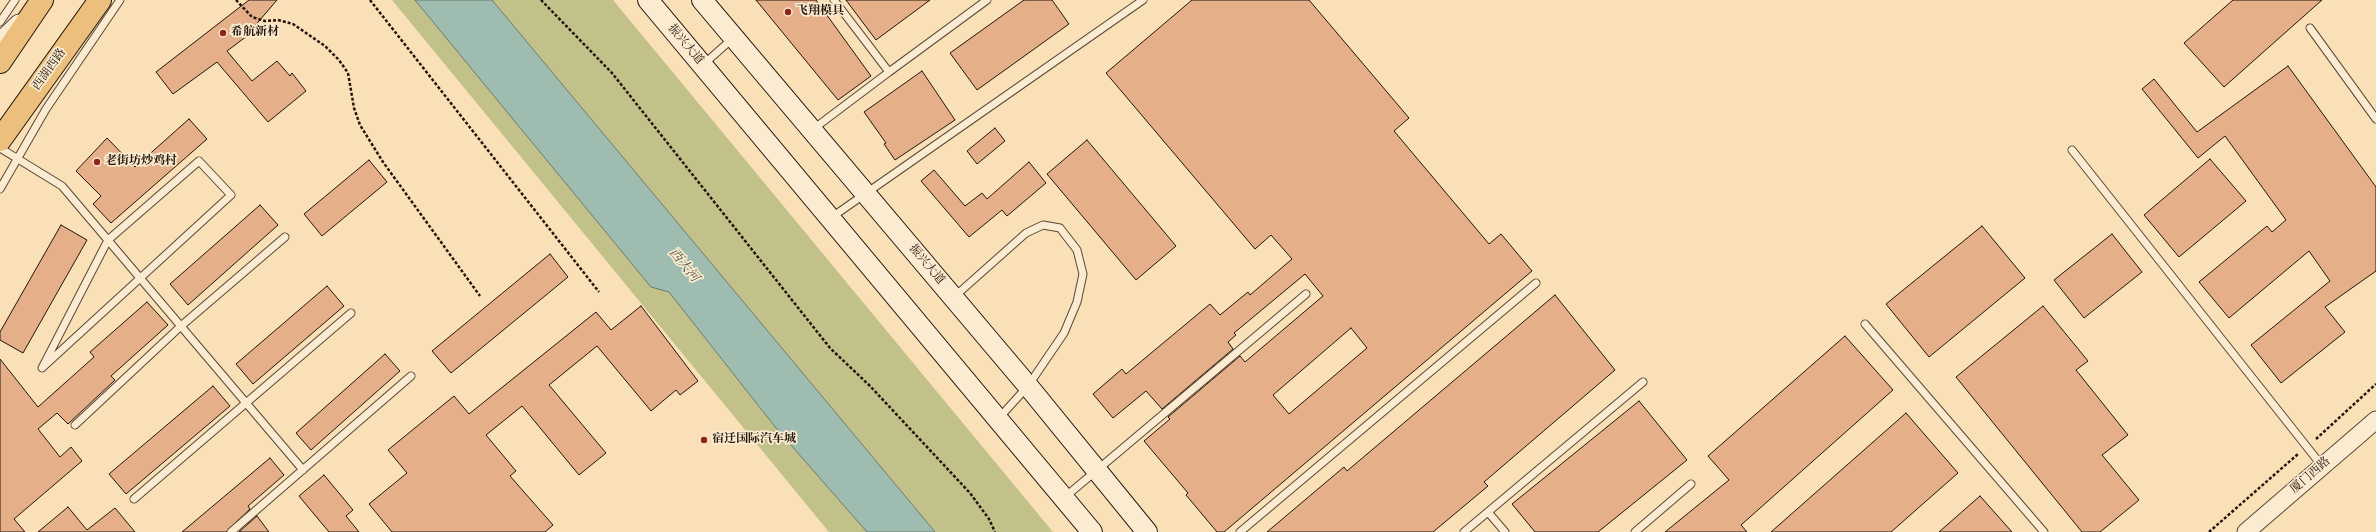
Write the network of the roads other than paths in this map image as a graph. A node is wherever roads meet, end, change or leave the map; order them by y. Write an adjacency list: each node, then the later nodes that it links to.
1 (15, 0): 10 (lane)
2 (100, 0): 19 (main road, 西湖西路)
3 (120, 0): 22 (lane)
4 (648, 0): 15 (main road, 振兴大道)
5 (702, 0): 12 (main road, 振兴大道)
6 (834, 0): 16 (lane)
7 (987, 0): 16 (lane)
8 (1143, 0): 24 (lane)
9 (40, 2): 13 (street); 14 (main road)
10 (0, 22)
11 (2310, 28): 17 (lane)
12 (734, 37): 15 (lane); 18 (main road, 振兴大道)
13 (0, 41)
14 (0, 62)
15 (702, 66): 25 (main road, 振兴大道)
16 (889, 72): 18 (lane)
17 (2376, 119)
18 (812, 130): 24 (main road, 振兴大道)
19 (0, 140)
20 (0, 148): 22 (lane)
21 (2072, 150): 42 (lane)
22 (18, 159): 23 (lane); 27 (lane)
23 (0, 189)
24 (865, 194): 25 (lane); 31 (main road, 振兴大道)
25 (830, 218): 39 (main road, 振兴大道)
26 (285, 237): 34 (lane)
27 (108, 240): 28 (lane); 28 (lane); 28 (lane)
28 (140, 278): 34 (lane)
29 (1536, 283): 52 (lane)
30 (1306, 294): 44 (lane)
31 (954, 297): 37 (main road, 振兴大道); 37 (lane)
32 (351, 313): 38 (lane)
33 (1865, 324): 56 (lane)
34 (181, 326): 38 (lane); 41 (lane)
35 (411, 376): 43 (lane)
36 (1643, 382): 48 (lane)
37 (1028, 386): 39 (lane); 44 (main road, 振兴大道)
38 (246, 402): 43 (lane); 47 (lane)
39 (998, 420): 46 (main road, 振兴大道)
40 (2376, 420): 42 (street, 厦门西路)
41 (75, 425)
42 (2322, 466): 57 (street, 厦门西路)
43 (303, 470): 49 (lane)
44 (1097, 470): 46 (lane); 51 (main road, 振兴大道)
45 (1691, 484): 55 (lane)
46 (1063, 498): 50 (main road, 振兴大道)
47 (134, 499)
48 (1488, 512): 53 (lane); 54 (lane)
49 (231, 532)
50 (1092, 532)
51 (1147, 532)
52 (1240, 532)
53 (1464, 532)
54 (1505, 532)
55 (1635, 532)
56 (2044, 532)
57 (2246, 532)

